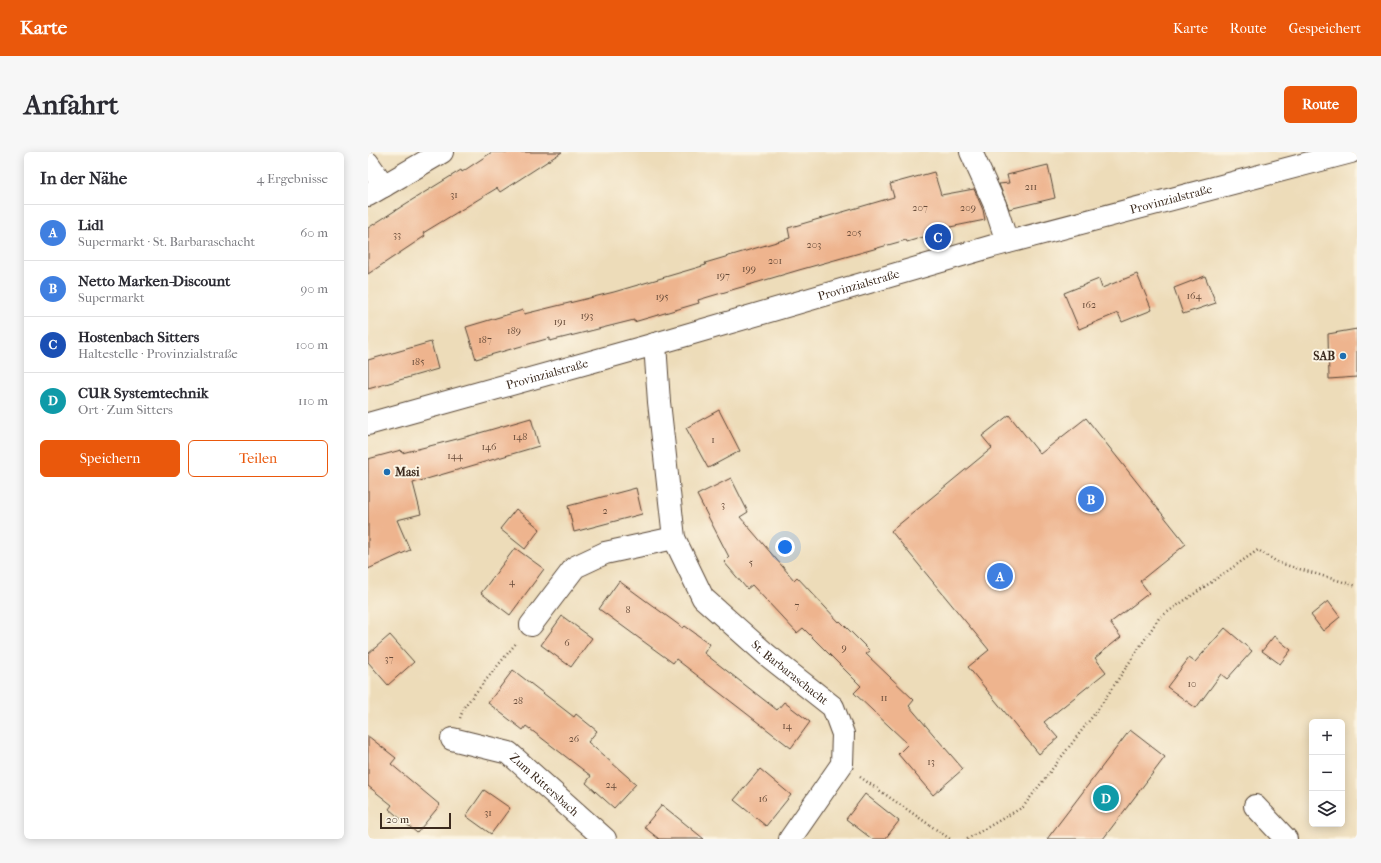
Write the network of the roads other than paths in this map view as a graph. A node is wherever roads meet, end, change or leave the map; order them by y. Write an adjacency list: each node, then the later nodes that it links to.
1 (442, 152): 5 (street)
2 (971, 152): 6 (street)
3 (1351, 152): 6 (street, Provinzialstraße)
4 (368, 163): 5 (street)
5 (376, 190)
6 (1007, 242): 7 (street, Provinzialstraße)
7 (655, 344): 8 (street, Provinzialstraße); 9 (street, St. Barbaraschacht)
8 (368, 424)
9 (674, 538): 10 (street); 14 (street, St. Barbaraschacht)
10 (531, 625)
11 (452, 739): 13 (street, Zum Rittersbach)
12 (1255, 806): 15 (street)
13 (605, 839)
14 (790, 839)
15 (1286, 839)

